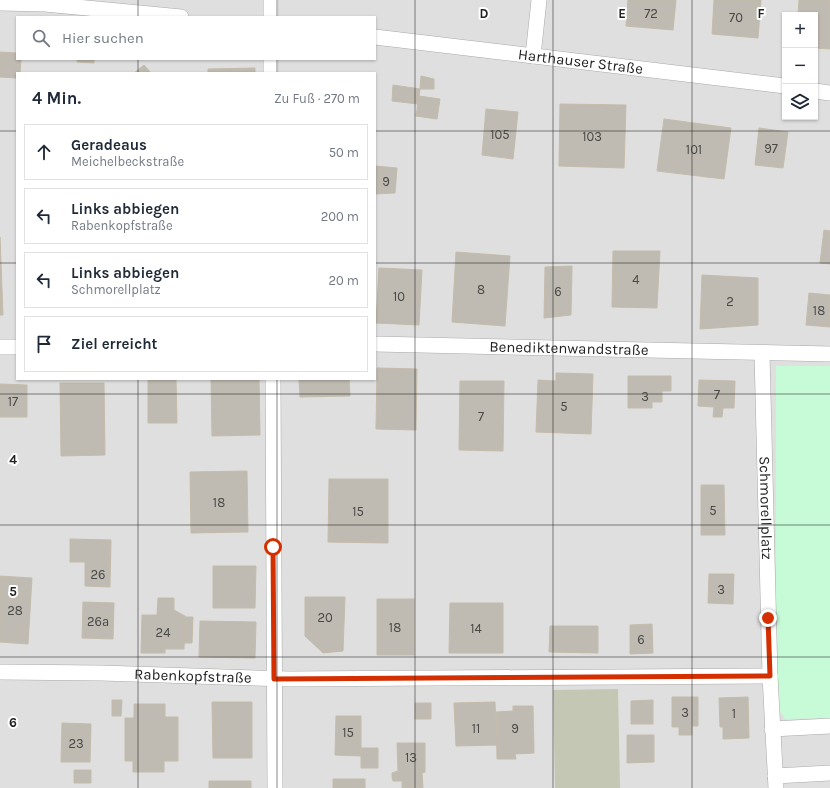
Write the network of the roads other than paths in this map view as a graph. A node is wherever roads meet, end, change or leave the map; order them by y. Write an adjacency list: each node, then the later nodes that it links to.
1 (271, 0): 5 (street)
2 (539, 0): 7 (street)
3 (0, 3): 4 (street)
4 (171, 16)
5 (271, 16)
6 (376, 38): 7 (street, Harthauser Straße)
7 (533, 56): 10 (street, Harthauser Straße)
8 (271, 60): 9 (street)
9 (271, 72)
10 (782, 86)
11 (818, 91): 12 (street)
12 (830, 93)
13 (376, 344): 16 (street, Benediktenwandstraße)
14 (0, 347): 15 (street)
15 (16, 347)
16 (762, 354): 17 (street); 20 (street, Schmorellplatz)
17 (830, 354)
18 (272, 380): 21 (street)
19 (0, 672): 21 (street, Rabenkopfstraße)
20 (770, 676): 21 (street, Rabenkopfstraße); 23 (street, Schmorellplatz)
21 (274, 679): 26 (street)
22 (830, 726): 23 (street)
23 (772, 729): 25 (street, Schmorellplatz)
24 (830, 773): 25 (street, Schmorellplatz)
25 (775, 782)
26 (275, 788)

